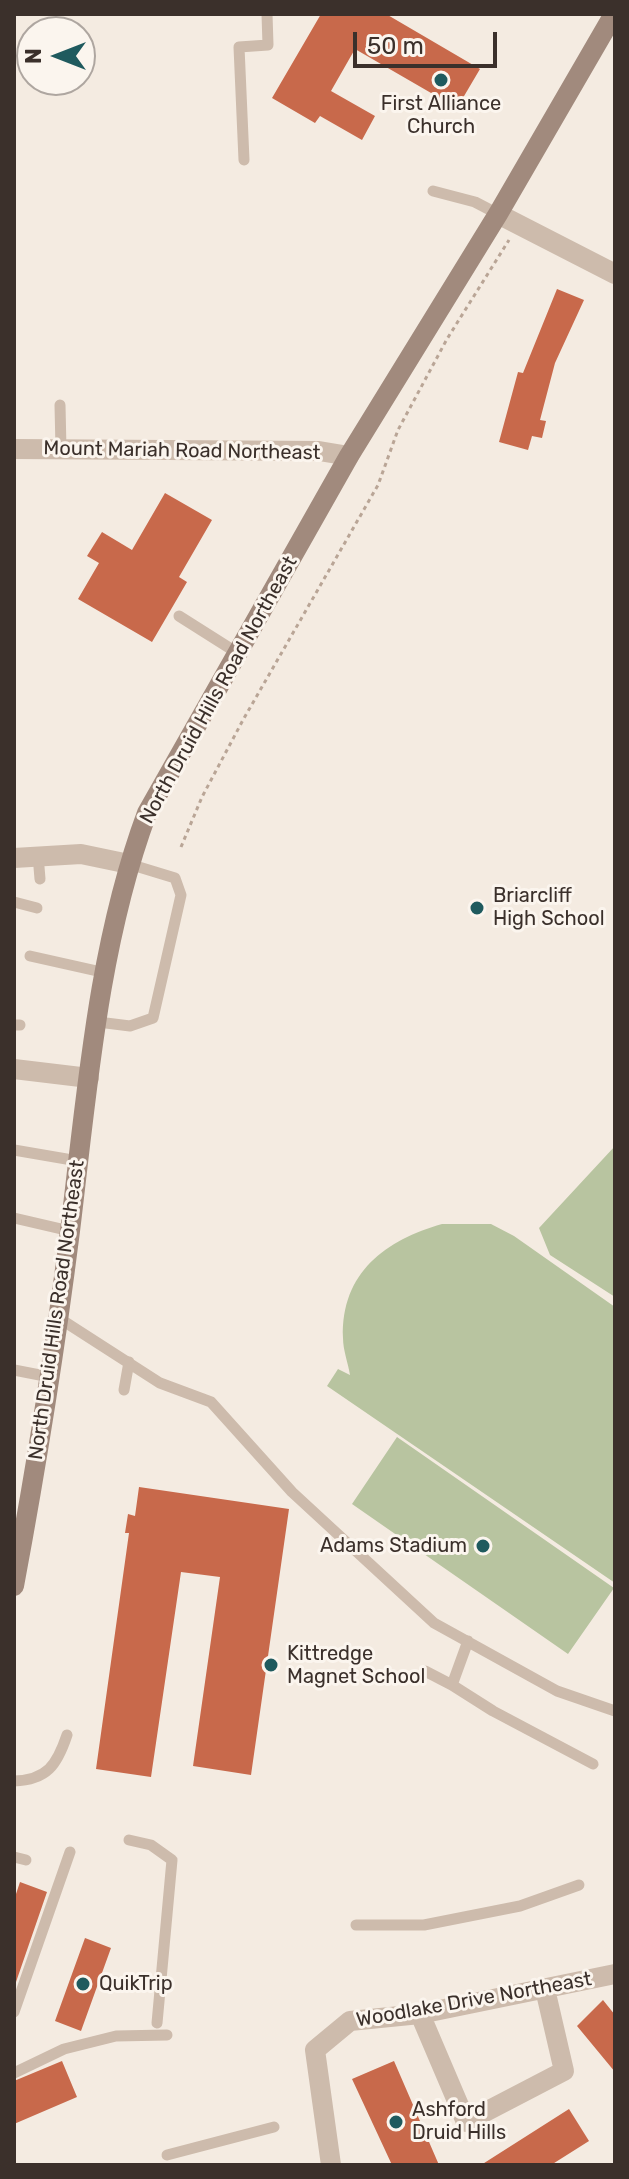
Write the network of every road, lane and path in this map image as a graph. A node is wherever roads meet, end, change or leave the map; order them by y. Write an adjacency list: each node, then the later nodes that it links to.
1 (267, 14): 3 (lane)
2 (614, 14): 5 (main road, North Druid Hills Road Northeast)
3 (244, 160)
4 (433, 191): 5 (lane)
5 (498, 214): 6 (street); 11 (main road, North Druid Hills Road Northeast)
6 (517, 227): 7 (street); 14 (path)
7 (615, 274)
8 (60, 405): 10 (lane)
9 (14, 449): 10 (street, Mount Mariah Road Northeast)
10 (61, 449): 11 (street, Mount Mariah Road Northeast)
11 (349, 456): 13 (main road, North Druid Hills Road Northeast)
12 (179, 616): 13 (lane)
13 (239, 654): 17 (main road, North Druid Hills Road Northeast)
14 (181, 847)
15 (38, 854): 16 (street); 17 (street); 18 (lane)
16 (14, 858)
17 (129, 864): 22 (main road, North Druid Hills Road Northeast); 23 (lane)
18 (40, 879)
19 (14, 902): 20 (lane)
20 (37, 908)
21 (30, 956): 22 (lane)
22 (107, 973): 23 (main road, North Druid Hills Road Northeast)
23 (98, 1022): 25 (main road, North Druid Hills Road Northeast)
24 (14, 1069): 25 (street)
25 (89, 1078): 27 (main road, North Druid Hills Road Northeast)
26 (14, 1150): 27 (lane)
27 (78, 1161): 29 (main road, North Druid Hills Road Northeast)
28 (14, 1218): 29 (lane)
29 (70, 1231): 30 (main road, North Druid Hills Road Northeast)
30 (59, 1318): 31 (lane); 33 (main road, North Druid Hills Road Northeast)
31 (129, 1362): 34 (lane); 38 (lane)
32 (14, 1370): 33 (lane)
33 (50, 1377): 35 (main road, North Druid Hills Road Northeast)
34 (124, 1390)
35 (23, 1489): 36 (main road, North Druid Hills Road Northeast)
36 (17, 1557): 37 (main road, North Druid Hills Road Northeast)
37 (14, 1586)
38 (468, 1641): 40 (lane); 41 (lane)
39 (425, 1671): 40 (lane)
40 (452, 1685): 43 (lane)
41 (615, 1711)
42 (67, 1735): 44 (lane)
43 (593, 1764)
44 (14, 1781)
45 (129, 1840): 53 (lane)
46 (70, 1852): 51 (lane)
47 (579, 1885): 48 (lane)
48 (356, 1925)
49 (615, 1974): 50 (street, Woodlake Drive Northeast)
50 (545, 1989): 52 (street, Woodlake Drive Northeast); 52 (street)
51 (14, 2012)
52 (420, 2014): 58 (street, Woodlake Drive Northeast)
53 (157, 2023)
54 (167, 2035): 55 (lane)
55 (14, 2073)
56 (274, 2127): 57 (lane)
57 (167, 2155)
58 (331, 2165)

